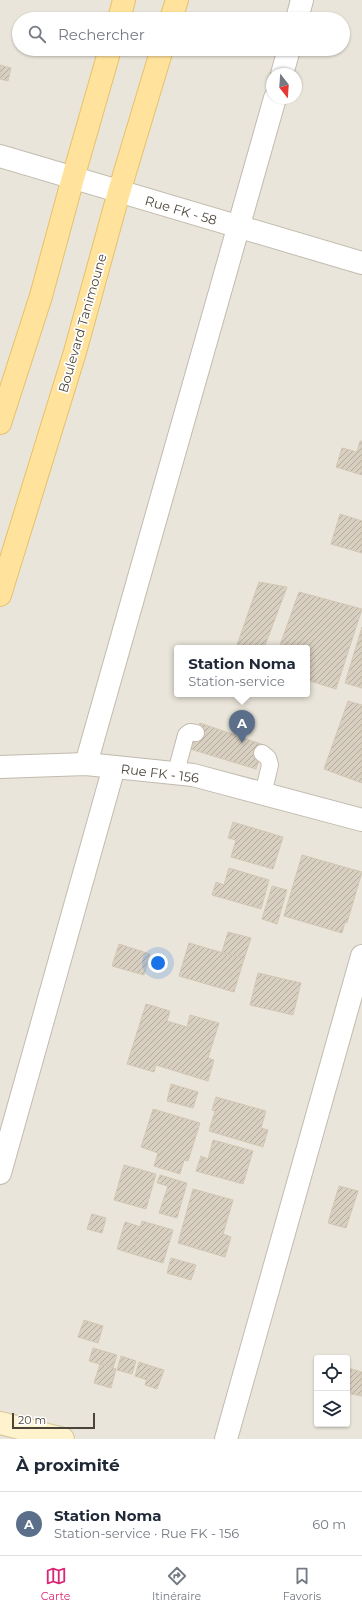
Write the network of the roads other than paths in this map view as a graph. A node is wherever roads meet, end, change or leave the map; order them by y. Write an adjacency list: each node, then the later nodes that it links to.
1 (124, 0): 4 (main road)
2 (177, 0): 5 (main road)
3 (302, 0): 6 (street)
4 (121, 12)
5 (173, 12)
6 (299, 12)
7 (108, 56): 13 (main road)
8 (160, 56): 14 (main road, Boulevard Tanimoune)
9 (287, 56): 10 (street)
10 (284, 68)
11 (273, 104): 15 (street)
12 (0, 156): 13 (street, Rue FK - 58)
13 (73, 178): 14 (street, Rue FK - 58); 17 (main road)
14 (119, 192): 15 (street, Rue FK - 58); 18 (main road, Boulevard Tanimoune)
15 (240, 227): 16 (street, Rue FK - 58); 21 (street)
16 (362, 263)
17 (0, 423)
18 (0, 595)
19 (196, 733): 24 (lane)
20 (262, 753): 25 (lane)
21 (86, 764): 22 (street, Rue FK - 156); 23 (street, Rue FK - 156)
22 (0, 767)
23 (114, 767): 24 (street, Rue FK - 156); 28 (street)
24 (176, 772): 25 (street, Rue FK - 156)
25 (263, 794): 26 (street, Rue FK - 156)
26 (362, 820)
27 (362, 956): 31 (street)
28 (0, 1173)
29 (0, 1423): 30 (street)
30 (63, 1439)
31 (226, 1439)

